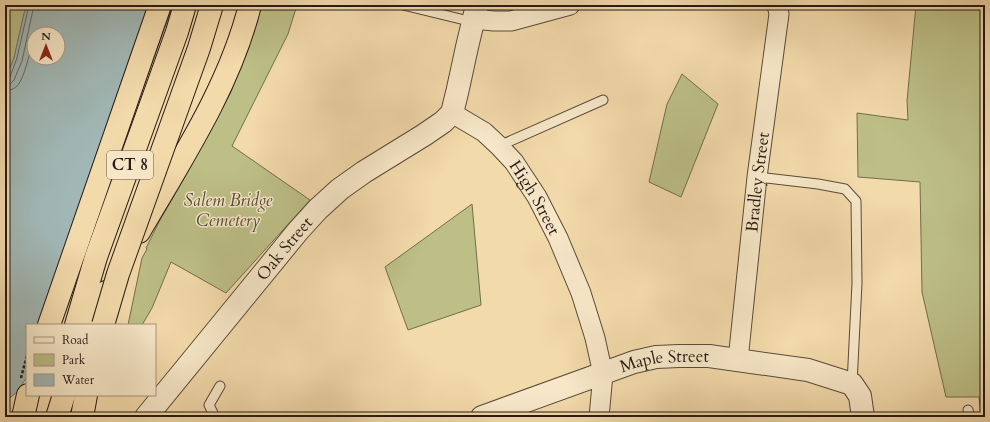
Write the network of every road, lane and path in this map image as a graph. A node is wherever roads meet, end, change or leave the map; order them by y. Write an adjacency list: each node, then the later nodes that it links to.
1 (160, 5): 13 (highway)
2 (185, 5): 14 (highway, CT 8)
3 (212, 5): 16 (highway, CT 8, bridge)
4 (250, 5): 15 (highway)
5 (403, 5): 8 (lane)
6 (570, 5): 8 (street)
7 (777, 5): 12 (street, Bradley Street)
8 (474, 15): 10 (street)
9 (604, 100): 11 (lane)
10 (452, 113): 11 (street, High Street); 27 (street, Oak Street)
11 (499, 146): 18 (street, High Street)
12 (758, 177): 17 (street, Bradley Street); 19 (lane)
13 (49, 324)
14 (76, 324)
15 (91, 324)
16 (102, 324)
17 (738, 360): 18 (street, Maple Street); 19 (street, Maple Street)
18 (603, 374): 24 (street, Maple Street); 30 (street, High Street)
19 (852, 384): 31 (street)
20 (220, 386): 28 (lane)
21 (60, 396): 25 (highway)
22 (64, 396): 25 (highway)
23 (86, 396): 26 (highway)
24 (517, 412): 29 (street, Maple Street)
25 (56, 417)
26 (82, 417)
27 (146, 417)
28 (215, 417)
29 (482, 417)
30 (599, 417)
31 (863, 417)

